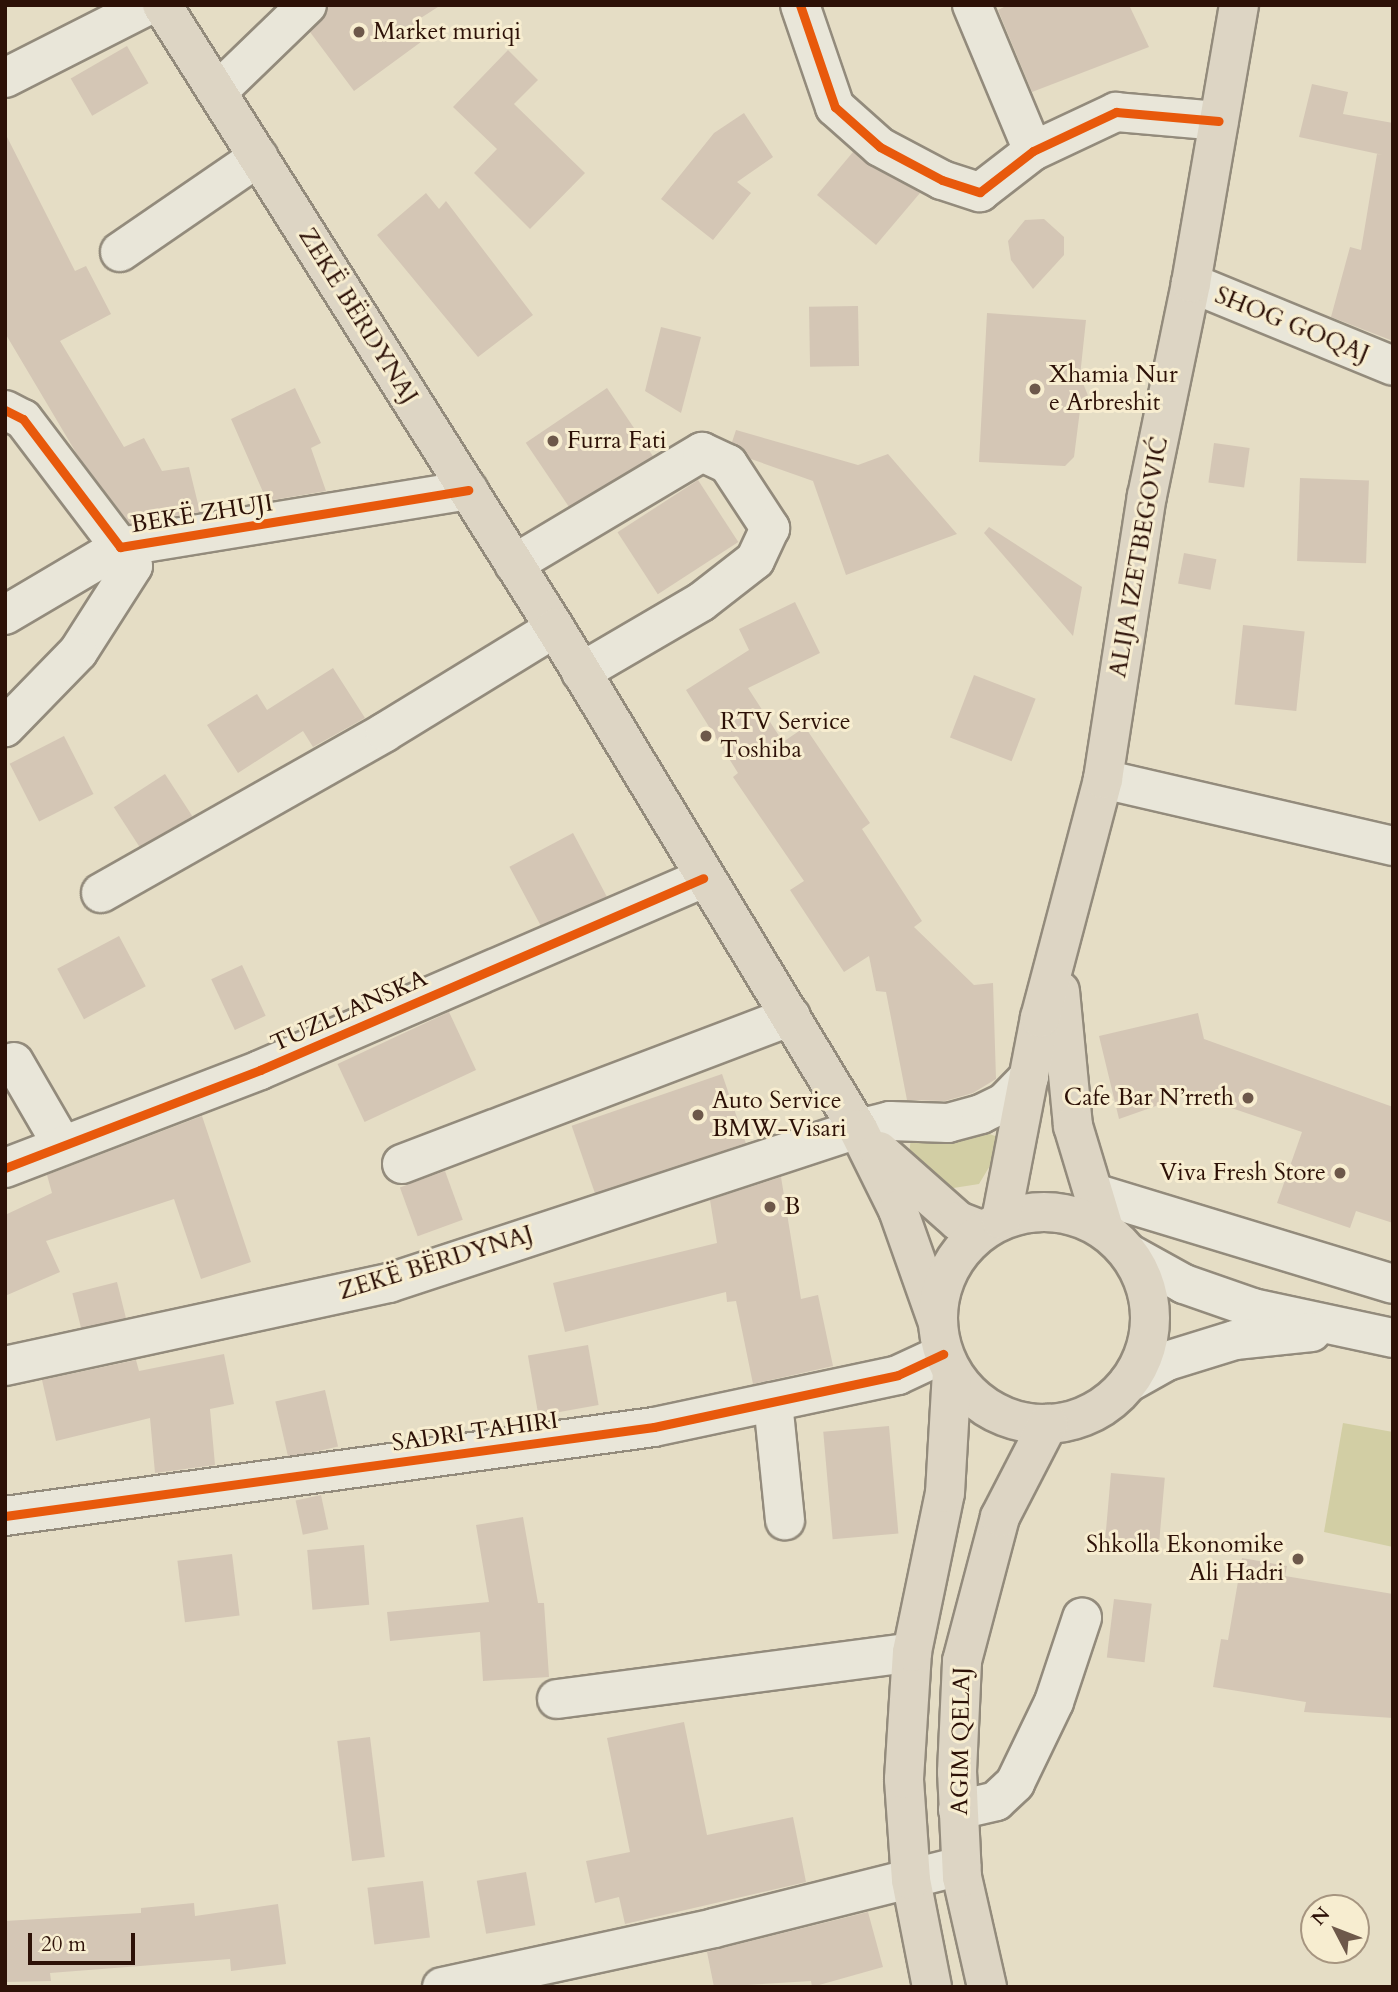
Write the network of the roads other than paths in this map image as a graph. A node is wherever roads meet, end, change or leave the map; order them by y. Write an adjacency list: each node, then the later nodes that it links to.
1 (149, 5): 7 (street)
2 (162, 5): 8 (main road, ZEKË BËRDYNAJ)
3 (307, 5): 8 (street)
4 (800, 5): 10 (street)
5 (972, 5): 10 (street)
6 (1239, 5): 9 (main road, ALIJA IZETBEGOVIĆ)
7 (5, 78)
8 (217, 92): 11 (main road, ZEKË BËRDYNAJ)
9 (1219, 121): 10 (street); 13 (main road, ALIJA IZETBEGOVIĆ)
10 (1033, 150)
11 (258, 157): 12 (street); 16 (main road, ZEKË BËRDYNAJ)
12 (120, 252)
13 (1191, 283): 14 (street, SHOG GOQAJ); 23 (main road, ALIJA IZETBEGOVIĆ)
14 (1393, 366)
15 (5, 410): 17 (street, BEKË ZHUJI)
16 (468, 491): 17 (street, BEKË ZHUJI); 18 (main road, ZEKË BËRDYNAJ)
17 (120, 547): 19 (street, BEKË ZHUJI); 22 (street)
18 (514, 565): 20 (main road, ZEKË BËRDYNAJ); 21 (street)
19 (5, 615)
20 (555, 628): 21 (main road, ZEKË BËRDYNAJ); 26 (street)
21 (581, 673): 25 (main road, ZEKË BËRDYNAJ)
22 (5, 727)
23 (1102, 779): 24 (street); 27 (main road, ALIJA IZETBEGOVIĆ)
24 (1393, 846)
25 (703, 878): 28 (main road, ZEKË BËRDYNAJ); 32 (street, TUZLLANSKA)
26 (101, 893)
27 (1058, 961): 30 (main road, ALIJA IZETBEGOVIĆ); 36 (main road, ALIJA IZETBEGOVIĆ)
28 (791, 1016): 31 (main road, ZEKË BËRDYNAJ); 33 (street)
29 (14, 1062): 32 (street)
30 (1029, 1077): 31 (street); 35 (main road, ALIJA IZETBEGOVIĆ)
31 (858, 1129): 35 (main road, ZEKË BËRDYNAJ); 40 (main road, ZEKË BËRDYNAJ); 41 (street, ZEKË BËRDYNAJ)
32 (61, 1143): 34 (street, TUZLLANSKA)
33 (402, 1164)
34 (5, 1168)
35 (991, 1225): 36 (main road); 40 (main road)
36 (1110, 1226): 37 (street); 38 (street); 42 (main road, ZEKË BËRDYNAJ)
37 (1393, 1284)
38 (1348, 1329): 39 (street); 42 (street)
39 (1393, 1338)
40 (944, 1350): 43 (street, SADRI TAHIRI); 44 (main road, ZEKË BËRDYNAJ); 48 (main road, AGIM QELAJ)
41 (5, 1366)
42 (1128, 1383): 44 (main road, ZEKË BËRDYNAJ)
43 (773, 1402): 45 (street, SADRI TAHIRI); 46 (street)
44 (1048, 1424): 50 (main road, AGIM QELAJ)
45 (5, 1516)
46 (785, 1520)
47 (1082, 1618): 50 (street)
48 (912, 1652): 49 (street); 52 (main road, AGIM QELAJ)
49 (557, 1699)
50 (958, 1810): 51 (main road, AGIM QELAJ)
51 (961, 1866): 52 (street); 55 (main road, AGIM QELAJ)
52 (911, 1880): 53 (street); 54 (main road, AGIM QELAJ)
53 (442, 1987)
54 (932, 1987)
55 (987, 1987)

